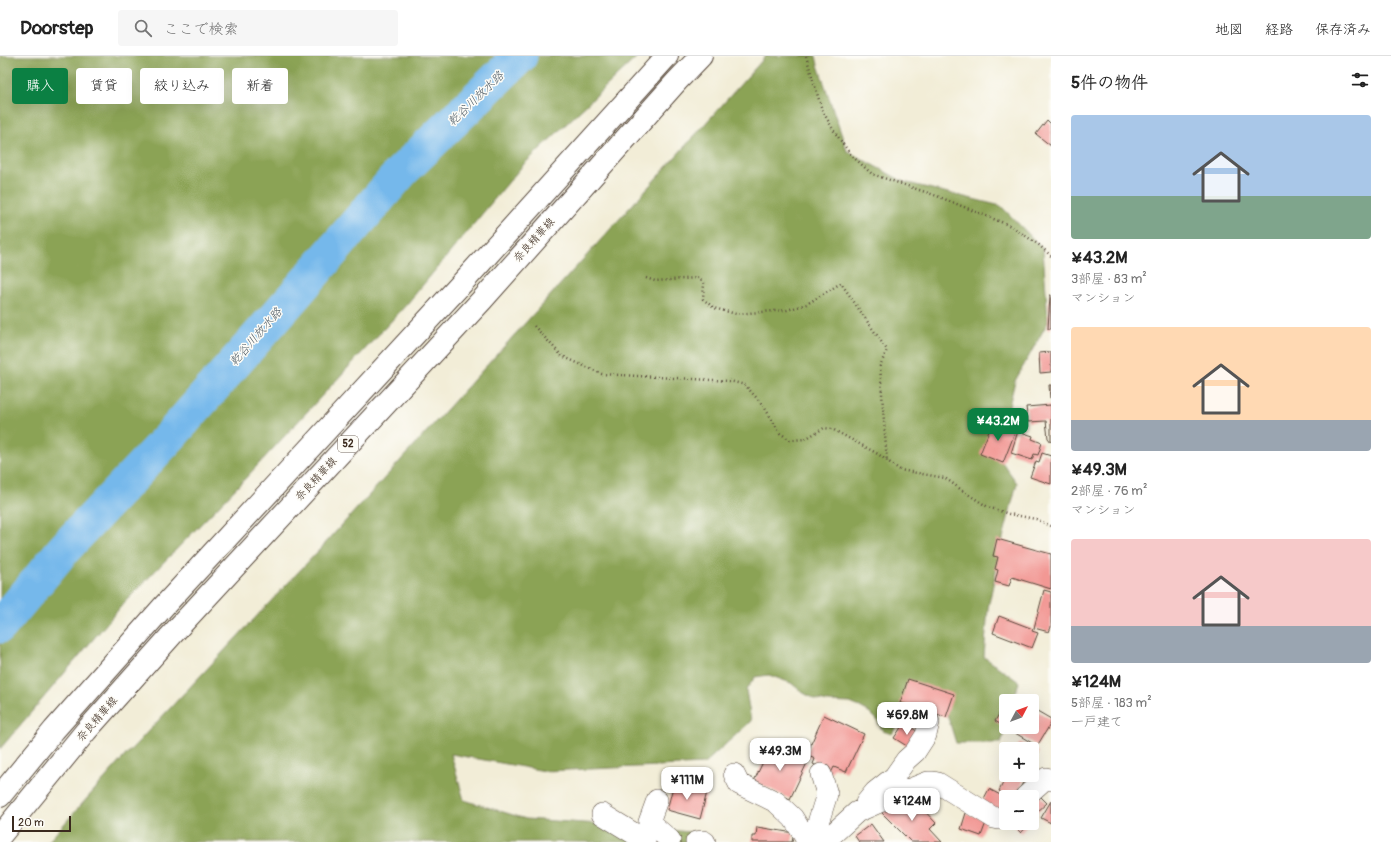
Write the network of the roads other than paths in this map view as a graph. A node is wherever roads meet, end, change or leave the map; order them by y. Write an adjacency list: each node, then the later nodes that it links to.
1 (667, 56): 8 (main road, 52)
2 (701, 56): 13 (main road, 奈良精華線 / 52)
3 (929, 722): 10 (street)
4 (734, 774): 18 (street)
5 (821, 774): 19 (street)
6 (1051, 780): 7 (street)
7 (1033, 790)
8 (0, 796)
9 (657, 800): 14 (street)
10 (857, 812): 12 (street); 20 (street)
11 (602, 814): 15 (street)
12 (999, 819)
13 (0, 836)
14 (672, 841)
15 (645, 842)
16 (696, 842): 17 (street)
17 (705, 842)
18 (806, 842)
19 (812, 842)
20 (824, 842)

